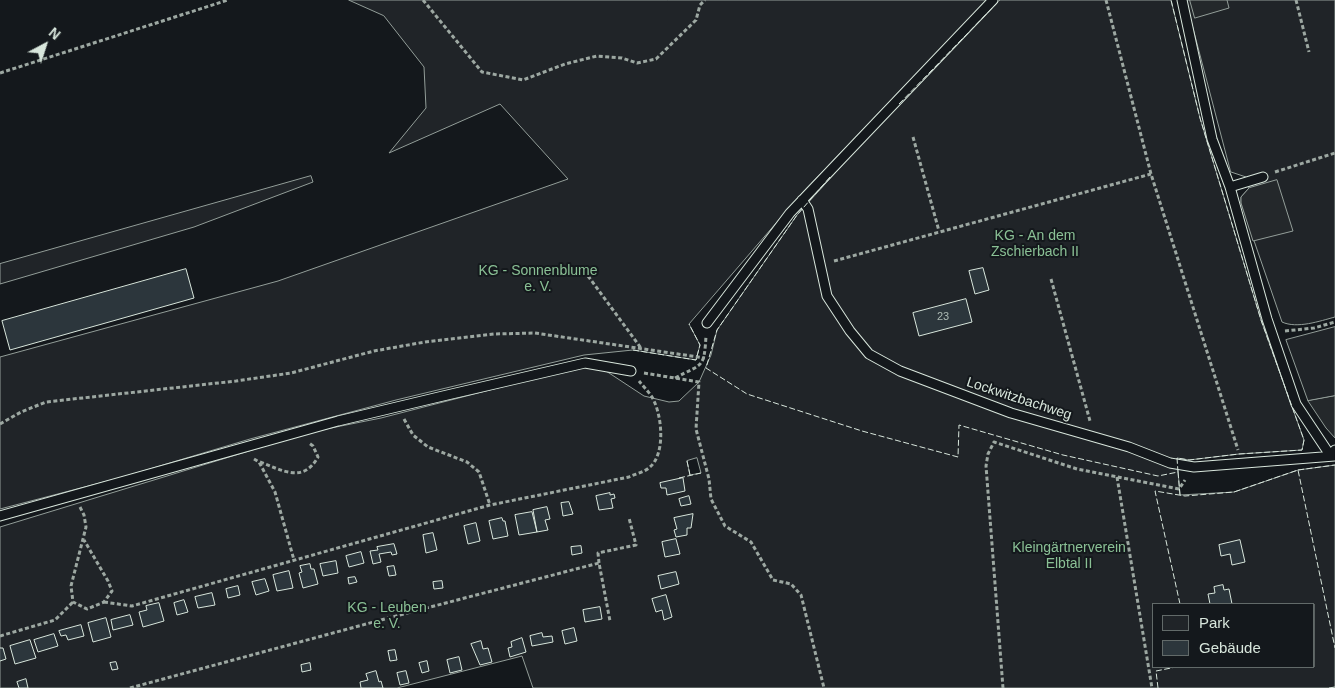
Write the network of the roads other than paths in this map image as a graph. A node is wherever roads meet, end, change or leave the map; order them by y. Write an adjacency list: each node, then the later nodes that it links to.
1 (993, 0): 5 (lane)
2 (1182, 0): 4 (lane)
3 (1262, 177): 4 (lane)
4 (1230, 187): 8 (lane)
5 (802, 200): 6 (lane); 8 (lane, Lockwitzbachweg)
6 (707, 323)
7 (631, 371): 9 (lane)
8 (1333, 454)
9 (0, 516)

